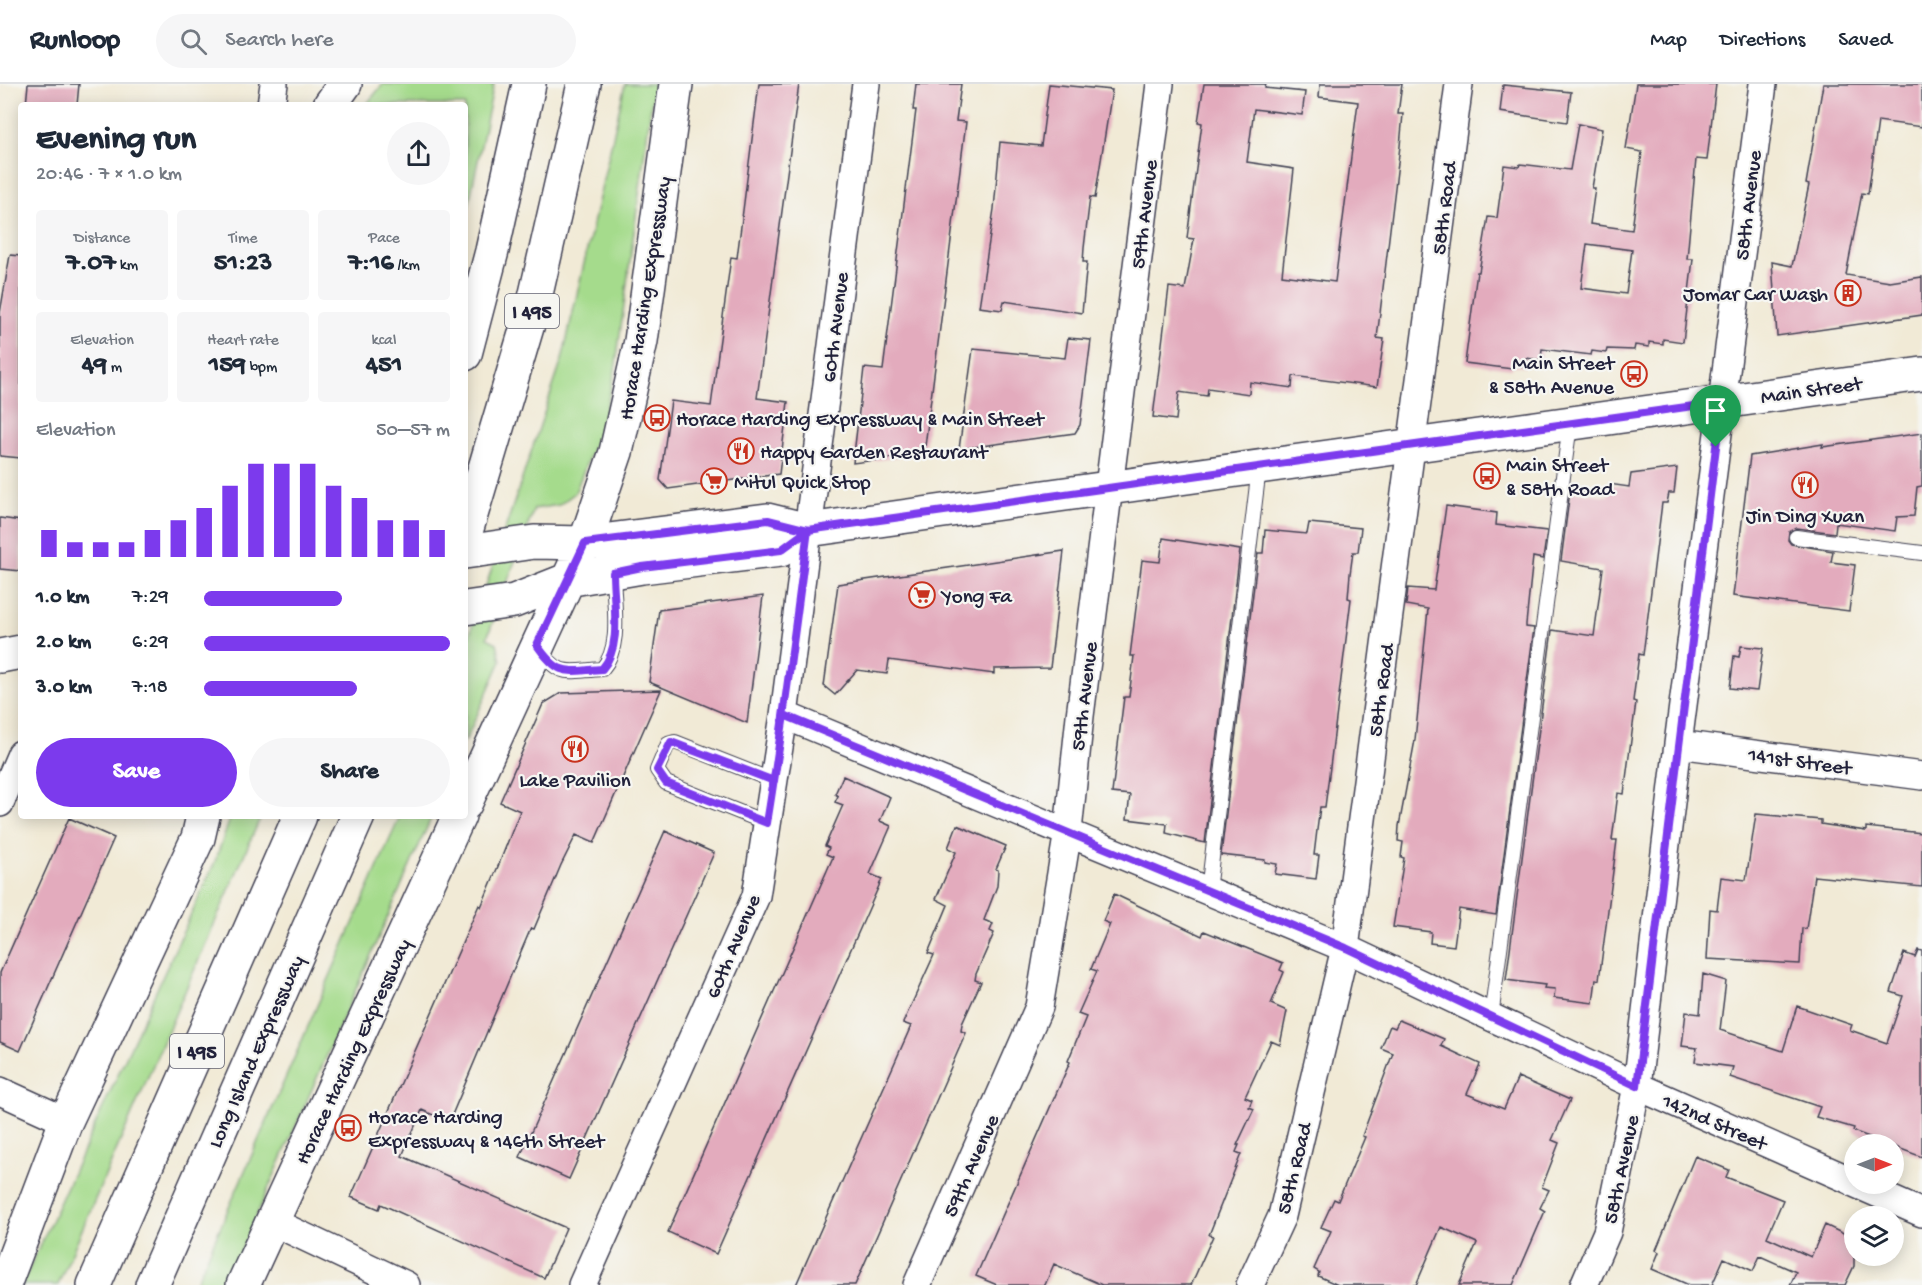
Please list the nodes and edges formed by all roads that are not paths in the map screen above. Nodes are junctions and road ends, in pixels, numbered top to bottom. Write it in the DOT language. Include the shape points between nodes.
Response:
graph roads {
  1 [pos="274,84"];
  2 [pos="345,84"];
  3 [pos="529,84"];
  4 [pos="584,84"];
  5 [pos="676,84"];
  6 [pos="866,84"];
  7 [pos="1160,84"];
  8 [pos="1459,84"];
  9 [pos="1763,84"];
  10 [pos="271,102"];
  11 [pos="332,102"];
  12 [pos="468,343"];
  13 [pos="1922,374"];
  14 [pos="1722,402"];
  15 [pos="1570,424"];
  16 [pos="1413,447"];
  17 [pos="1259,468"];
  18 [pos="1108,488"];
  19 [pos="468,525"];
  20 [pos="808,530"];
  21 [pos="1796,537"];
  22 [pos="585,543"];
  23 [pos="468,552"];
  24 [pos="1922,553"];
  25 [pos="613,573"];
  26 [pos="567,580"];
  27 [pos="468,608"];
  28 [pos="537,645"];
  29 [pos="18,653"];
  30 [pos="0,656"];
  31 [pos="784,715"];
  32 [pos="1678,744"];
  33 [pos="18,761"];
  34 [pos="1922,776"];
  35 [pos="774,781"];
  36 [pos="468,797"];
  37 [pos="0,803"];
  38 [pos="202,819"];
  39 [pos="299,819"];
  40 [pos="357,819"];
  41 [pos="458,819"];
  42 [pos="767,823"];
  43 [pos="1068,831"];
  44 [pos="1208,891"];
  45 [pos="1346,948"];
  46 [pos="1491,1017"];
  47 [pos="1637,1086"];
  48 [pos="0,1091"];
  49 [pos="66,1121"];
  50 [pos="1844,1178"];
  51 [pos="1880,1194"];
  52 [pos="1922,1213"];
  53 [pos="273,1222"];
  54 [pos="4,1285"];
  55 [pos="94,1285"];
  56 [pos="152,1285"];
  57 [pos="243,1285"];
  58 [pos="406,1285"];
  59 [pos="582,1285"];
  60 [pos="917,1285"];
  61 [pos="1250,1285"];
  62 [pos="1584,1285"];
  1 -- 10 [label="street"];
  2 -- 11 [label="main road"];
  3 -- 12 [label="main road, I 495"];
  4 -- 19 [label="main road, I 495" via="533,307"];
  5 -- 22 [label="main road, Horace Harding Expressway" via="634,379 616,452"];
  6 -- 20 [label="street, 60th Avenue"];
  7 -- 18 [label="street, 59th Avenue"];
  8 -- 16 [label="street, 58th Road"];
  9 -- 14 [label="street, 58th Avenue"];
  13 -- 14 [label="main road, Main Street"];
  14 -- 15 [label="main road, Main Street"];
  14 -- 32 [label="street, 58th Avenue"];
  15 -- 16 [label="main road, Main Street"];
  15 -- 46 [label="lane"];
  16 -- 17 [label="main road, Main Street"];
  16 -- 45 [label="street, 58th Road"];
  17 -- 18 [label="main road, Main Street"];
  17 -- 44 [label="lane"];
  18 -- 20 [label="main road, Main Street"];
  18 -- 43 [label="street, 59th Avenue"];
  20 -- 22 [label="main road, Main Street" via="768,520"];
  20 -- 25 [label="main road, Main Street" via="781,550"];
  20 -- 31 [label="street, 60th Avenue"];
  21 -- 24 [label="lane"];
  22 -- 23 [label="main road, Main Street" via="534,542"];
  22 -- 26 [label="main road, Horace Harding Expressway"];
  25 -- 26 [label="main road, Main Street"];
  25 -- 28 [label="lane" via="614,646 611,659 602,669 561,671 549,663"];
  26 -- 27 [label="main road, Main Street" via="514,601"];
  26 -- 28 [label="main road, Horace Harding Expressway"];
  28 -- 36 [label="main road, Horace Harding Expressway"];
  29 -- 30 [label="main road"];
  31 -- 35 [label="street, 60th Avenue"];
  31 -- 43 [label="street, 142nd Street"];
  32 -- 34 [label="street, 141st Street"];
  32 -- 47 [label="street, 58th Avenue"];
  33 -- 37 [label="street"];
  35 -- 42 [label="street, 60th Avenue"];
  35 -- 42 [label="lane" via="675,742 668,744 657,770 666,783"];
  38 -- 49 [label="main road" via="198,838"];
  39 -- 55 [label="main road, I 495"];
  40 -- 56 [label="main road, Long Island Expressway / I 495"];
  41 -- 53 [label="main road, Horace Harding Expressway"];
  42 -- 59 [label="street, 60th Avenue" via="756,896"];
  43 -- 44 [label="street, 142nd Street"];
  43 -- 60 [label="street, 59th Avenue" via="1039,1006"];
  44 -- 45 [label="street, 142nd Street"];
  45 -- 46 [label="street, 142nd Street"];
  45 -- 61 [label="street, 58th Road" via="1282,1216"];
  46 -- 47 [label="street, 142nd Street"];
  47 -- 50 [label="street, 142nd Street"];
  47 -- 62 [label="street, 58th Avenue" via="1607,1232"];
  48 -- 49 [label="street"];
  49 -- 54 [label="main road"];
  51 -- 52 [label="street, 142nd Street"];
  53 -- 57 [label="main road, Horace Harding Expressway"];
  53 -- 58 [label="street"];
}
